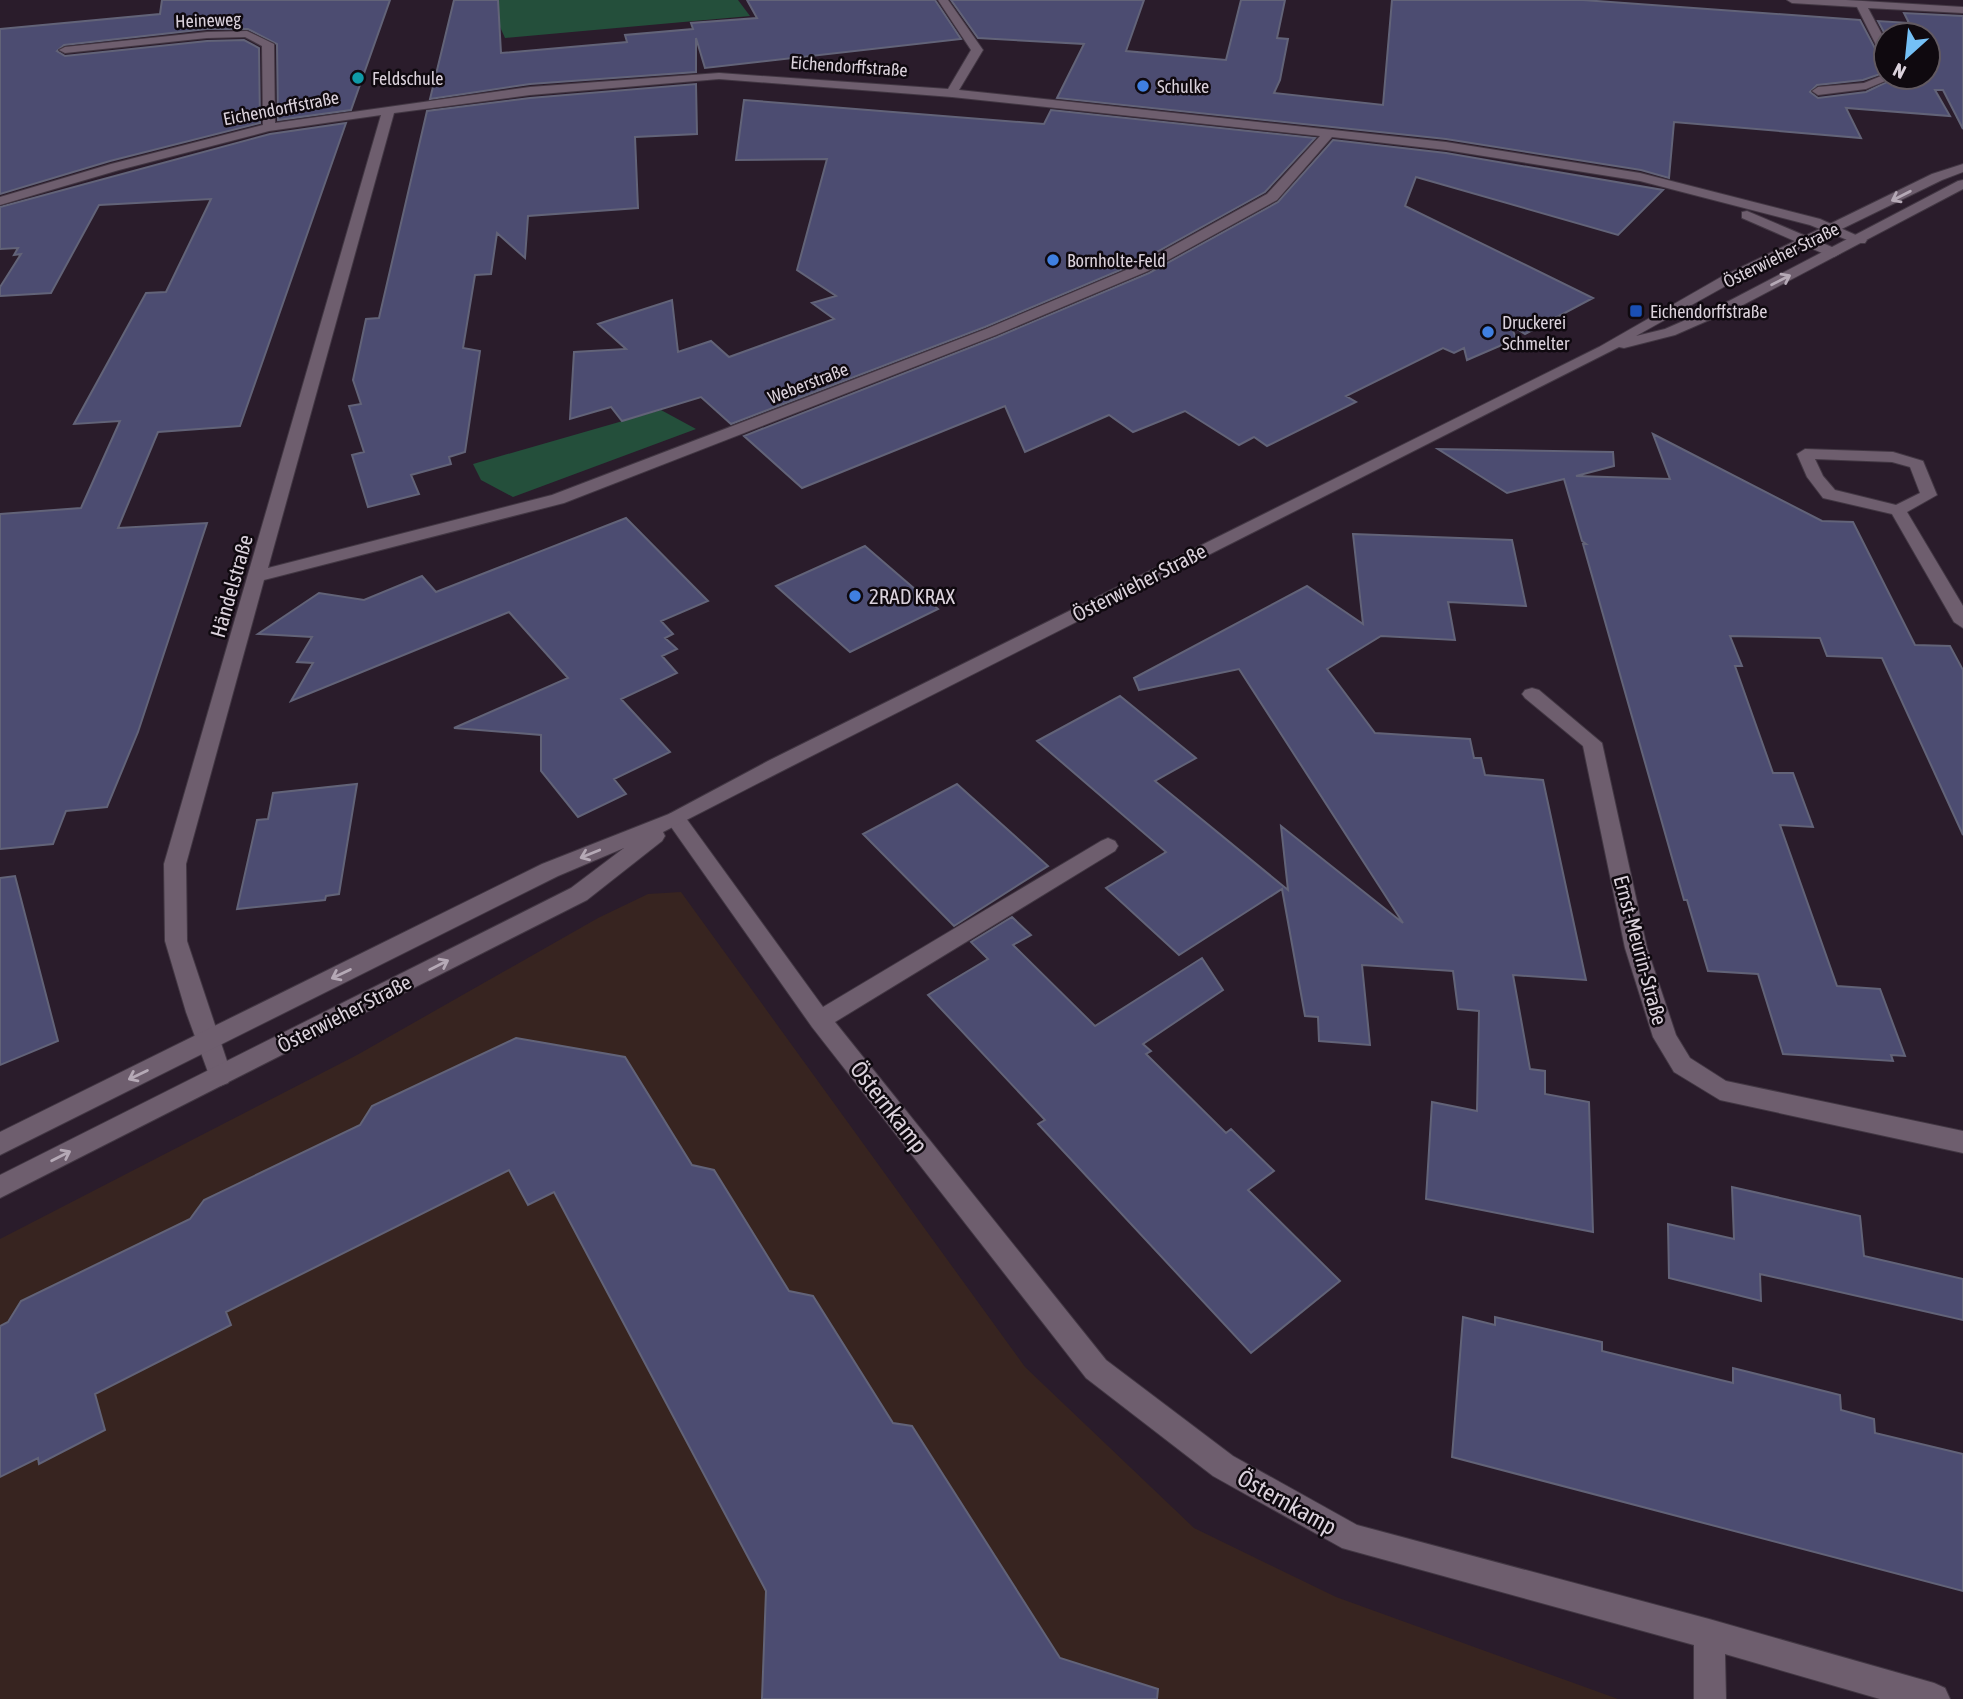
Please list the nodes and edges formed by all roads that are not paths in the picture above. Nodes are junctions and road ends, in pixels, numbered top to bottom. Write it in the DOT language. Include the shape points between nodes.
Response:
graph roads {
  1 [pos="943,0"];
  2 [pos="1791,0"];
  3 [pos="1861,5"];
  4 [pos="1963,10"];
  5 [pos="1872,26"];
  6 [pos="65,50"];
  7 [pos="1872,84"];
  8 [pos="1818,91"];
  9 [pos="952,93"];
  10 [pos="389,108"];
  11 [pos="269,127"];
  12 [pos="1328,134"];
  13 [pos="1963,168"];
  14 [pos="1963,184"];
  15 [pos="1701,193"];
  16 [pos="0,201"];
  17 [pos="1833,229"];
  18 [pos="1860,240"];
  19 [pos="1807,242"];
  20 [pos="1834,253"];
  21 [pos="1604,350"];
  22 [pos="1898,510"];
  23 [pos="257,576"];
  24 [pos="1963,622"];
  25 [pos="1532,694"];
  26 [pos="676,819"];
  27 [pos="1108,846"];
  28 [pos="820,1020"];
  29 [pos="208,1041"];
  30 [pos="220,1076"];
  31 [pos="1963,1142"];
  32 [pos="0,1144"];
  33 [pos="0,1187"];
  34 [pos="1709,1633"];
  35 [pos="1710,1699"];
  36 [pos="1934,1699"];
  1 -- 9 [label="street" via="977,50"];
  2 -- 3 [label="street"];
  3 -- 4 [label="street"];
  3 -- 5 [label="street"];
  6 -- 11 [label="street, Heineweg" via="247,34 268,44"];
  7 -- 8 [label="street"];
  9 -- 10 [label="street, Eichendorffstraße" via="719,76"];
  9 -- 12 [label="street, Eichendorffstraße"];
  10 -- 11 [label="street, Eichendorffstraße"];
  10 -- 23 [label="street, Händelstraße"];
  11 -- 16 [label="street, Eichendorffstraße"];
  12 -- 15 [label="street, Eichendorffstraße" via="1446,146 1627,174"];
  12 -- 23 [label="street, Weberstraße" via="1272,197 1143,268 991,332 558,499"];
  13 -- 17 [label="street, Österwieher Straße, one-way"];
  14 -- 18 [label="street, Österwieher Straße"];
  15 -- 17 [label="street, Eichendorffstraße"];
  15 -- 19 [label="street, Eichendorffstraße"];
  17 -- 18 [label="street, Eichendorffstraße"];
  17 -- 19 [label="street, Österwieher Straße"];
  18 -- 20 [label="street, Österwieher Straße"];
  19 -- 20 [label="street, Eichendorffstraße"];
  19 -- 21 [label="street, Österwieher Straße" via="1644,324"];
  21 -- 20 [label="street, Österwieher Straße, one-way" via="1670,332"];
  21 -- 26 [label="street, Österwieher Straße"];
  22 -- 22 [label="street" via="1929,495 1917,464 1893,457 1805,454 1829,494"];
  22 -- 24 [label="street"];
  23 -- 29 [label="street, Händelstraße" via="175,864 176,941"];
  25 -- 31 [label="street, Ernst-Meurin-Straße" via="1592,743 1636,948 1665,1037 1682,1065 1720,1090"];
  26 -- 28 [label="street, Östernkamp"];
  26 -- 29 [label="street, Österwieher Straße, one-way" via="550,870"];
  30 -- 26 [label="street, Österwieher Straße, one-way" via="579,894"];
  27 -- 28 [label="street"];
  28 -- 34 [label="street, Östernkamp" via="1096,1369 1223,1466 1352,1538"];
  29 -- 30 [label="street, Händelstraße"];
  29 -- 32 [label="street, Österwieher Straße, one-way"];
  33 -- 30 [label="street, Österwieher Straße, one-way"];
  34 -- 35 [label="street"];
  34 -- 36 [label="street, Östernkamp"];
}
